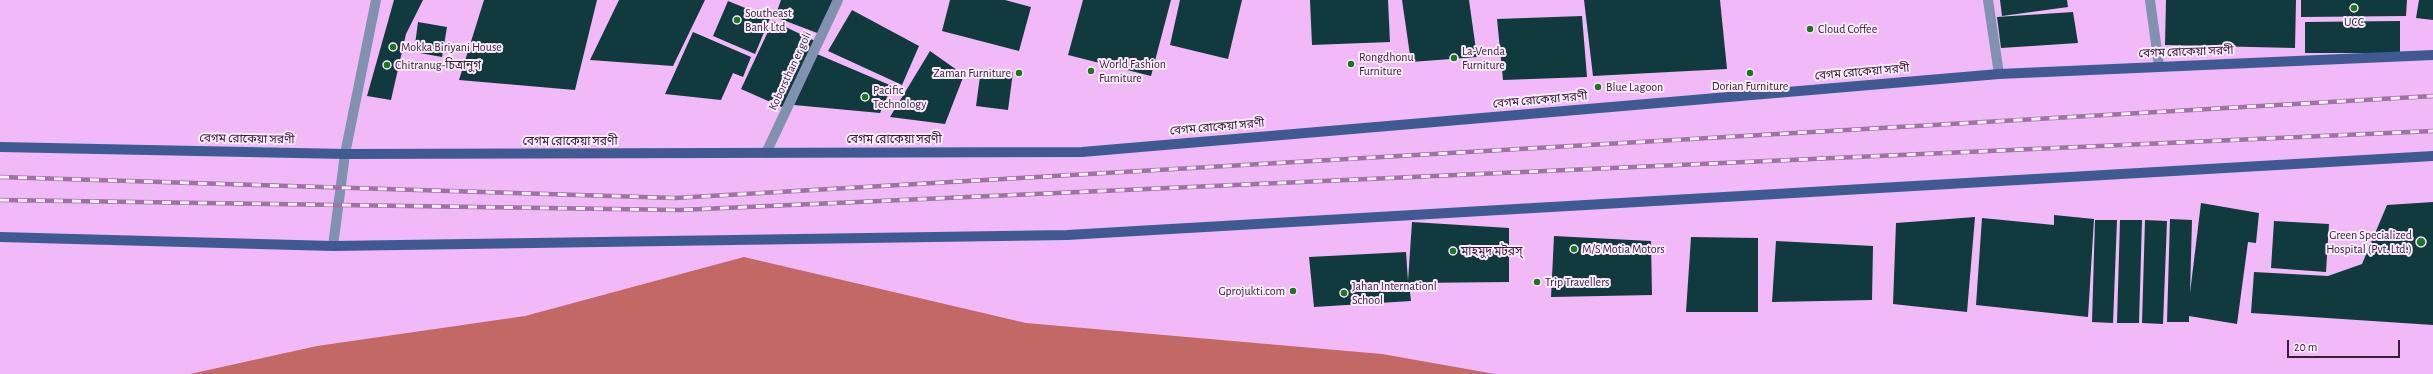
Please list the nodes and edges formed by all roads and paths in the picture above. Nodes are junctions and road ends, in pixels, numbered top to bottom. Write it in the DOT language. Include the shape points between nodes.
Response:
graph roads {
  1 [pos="376,0"];
  2 [pos="838,0"];
  3 [pos="1988,0"];
  4 [pos="2150,0"];
  5 [pos="2433,55"];
  6 [pos="2158,66"];
  7 [pos="1999,74"];
  8 [pos="0,147"];
  9 [pos="766,153"];
  10 [pos="345,154"];
  11 [pos="2433,156"];
  12 [pos="0,237"];
  13 [pos="333,246"];
  1 -- 10 [label="street"];
  2 -- 9 [label="street, Koborsthan er goli"];
  3 -- 7 [label="street"];
  4 -- 6 [label="street"];
  5 -- 6 [label="main road, বেগম রোকেয়া সরণী"];
  6 -- 7 [label="main road, বেগম রোকেয়া সরণী"];
  7 -- 9 [label="main road, বেগম রোকেয়া সরণী" via="1082,152"];
  8 -- 10 [label="main road, বেগম রোকেয়া সরণী"];
  9 -- 10 [label="main road, বেগম রোকেয়া সরণী"];
  10 -- 13 [label="street"];
  11 -- 13 [label="main road" via="1067,235"];
  12 -- 13 [label="main road"];
}
